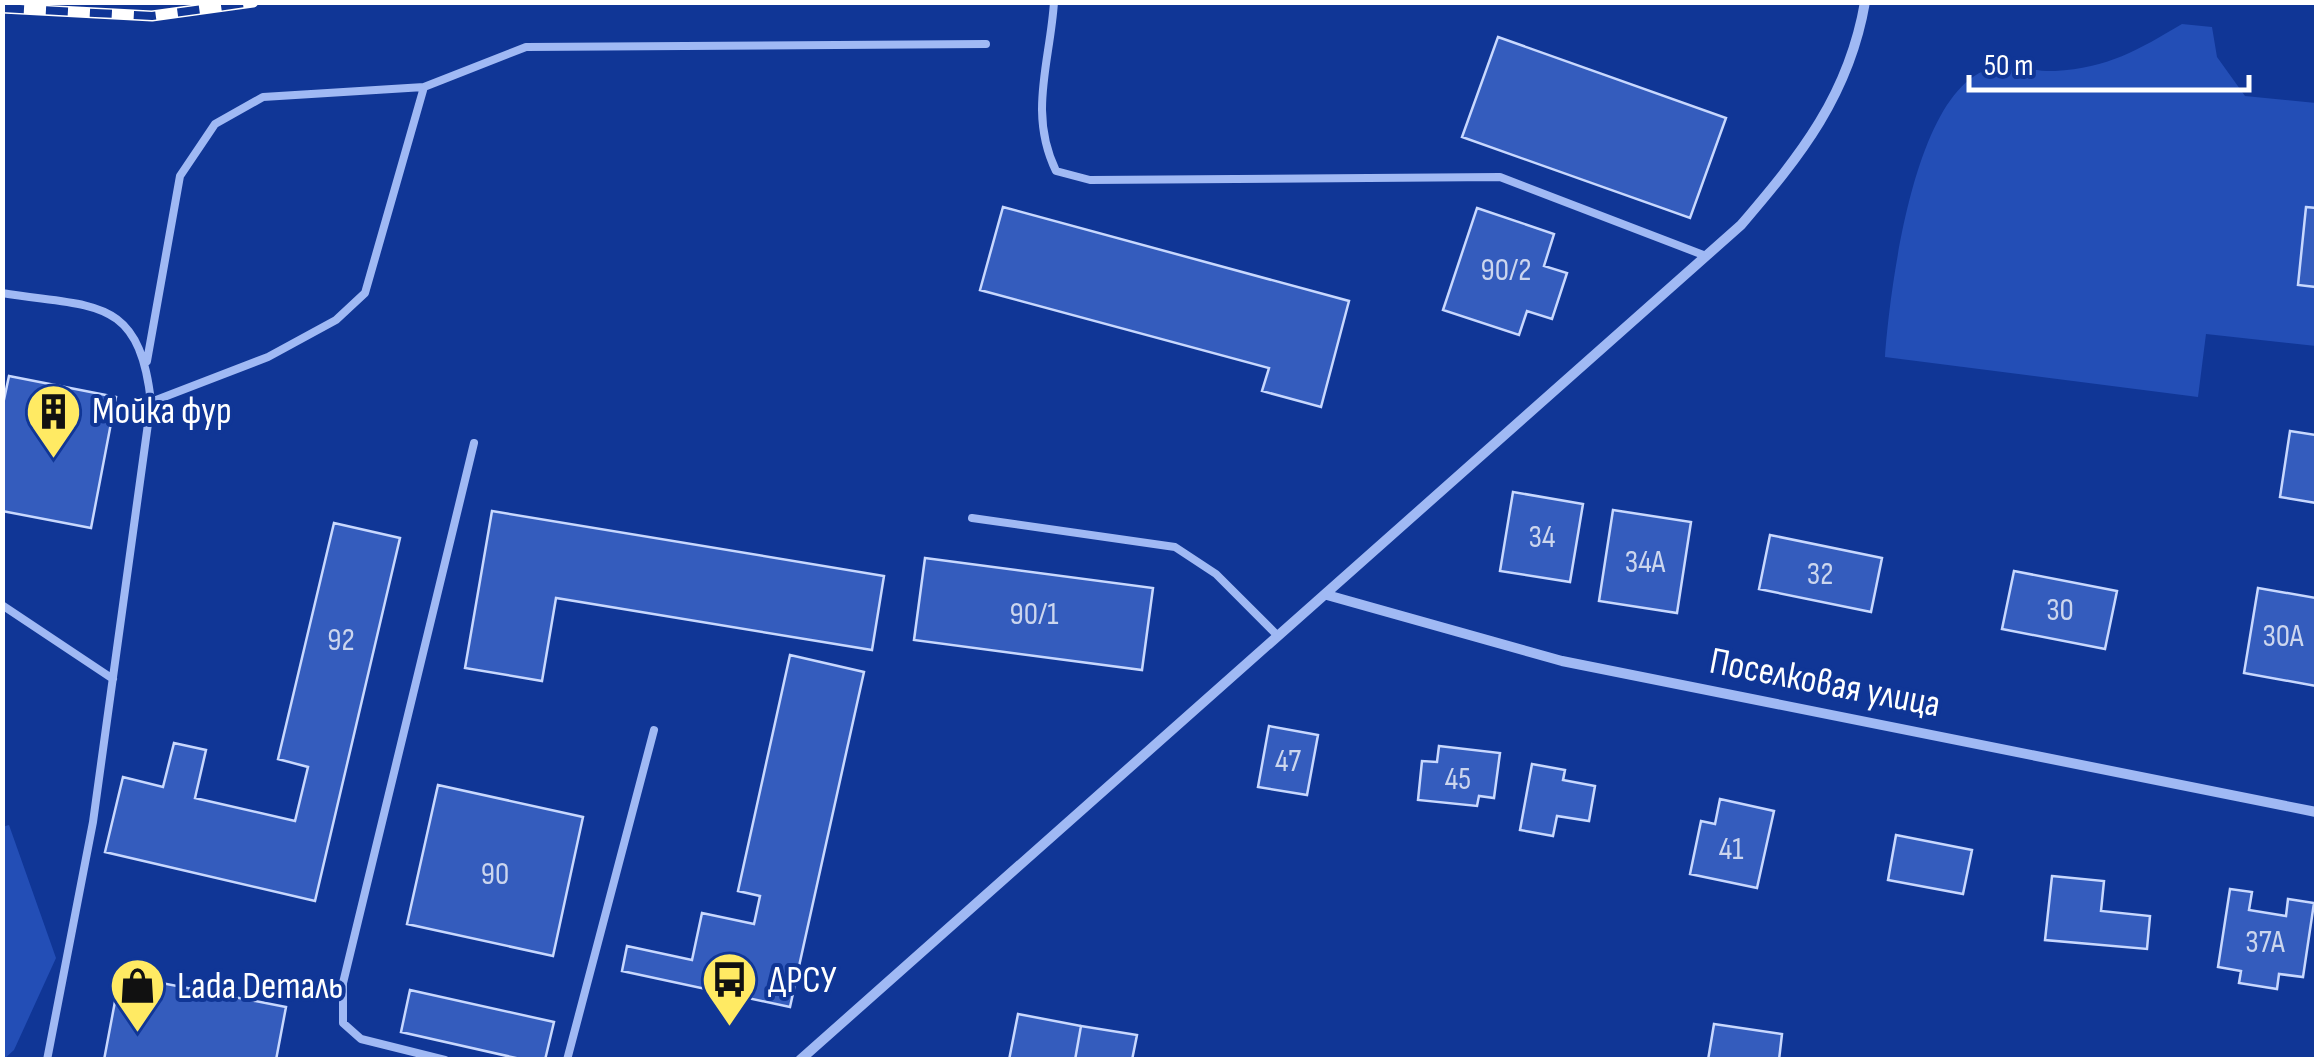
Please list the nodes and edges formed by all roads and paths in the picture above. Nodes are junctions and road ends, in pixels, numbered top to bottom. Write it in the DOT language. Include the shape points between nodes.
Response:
graph roads {
  1 [pos="1054,2"];
  2 [pos="1865,2"];
  3 [pos="986,44"];
  4 [pos="424,87"];
  5 [pos="1706,256"];
  6 [pos="2,293"];
  7 [pos="147,361"];
  8 [pos="152,402"];
  9 [pos="474,443"];
  10 [pos="972,518"];
  11 [pos="1327,595"];
  12 [pos="2,605"];
  13 [pos="1276,634"];
  14 [pos="113,679"];
  15 [pos="654,730"];
  16 [pos="2316,812"];
  17 [pos="47,1060"];
  18 [pos="445,1060"];
  19 [pos="567,1060"];
  20 [pos="800,1060"];
  1 -- 5 [label="lane" via="1041,90 1042,144 1056,171 1090,180 1500,177"];
  2 -- 5 [label="street" via="1857,50 1820,126 1741,225"];
  3 -- 4 [label="lane" via="526,46"];
  4 -- 7 [label="lane" via="263,97 216,124 180,176"];
  4 -- 8 [label="lane" via="365,293 336,320 268,357"];
  5 -- 11 [label="street"];
  6 -- 7 [label="lane" via="110,310"];
  7 -- 8 [label="lane"];
  8 -- 14 [label="lane"];
  9 -- 18 [label="lane" via="343,982 343,1023 360,1039"];
  10 -- 13 [label="lane" via="1175,547 1216,574"];
  11 -- 13 [label="street"];
  11 -- 16 [label="street, Поселковая улица" via="1562,661"];
  12 -- 14 [label="lane"];
  13 -- 20 [label="street"];
  14 -- 17 [label="lane"];
  15 -- 19 [label="lane"];
}
